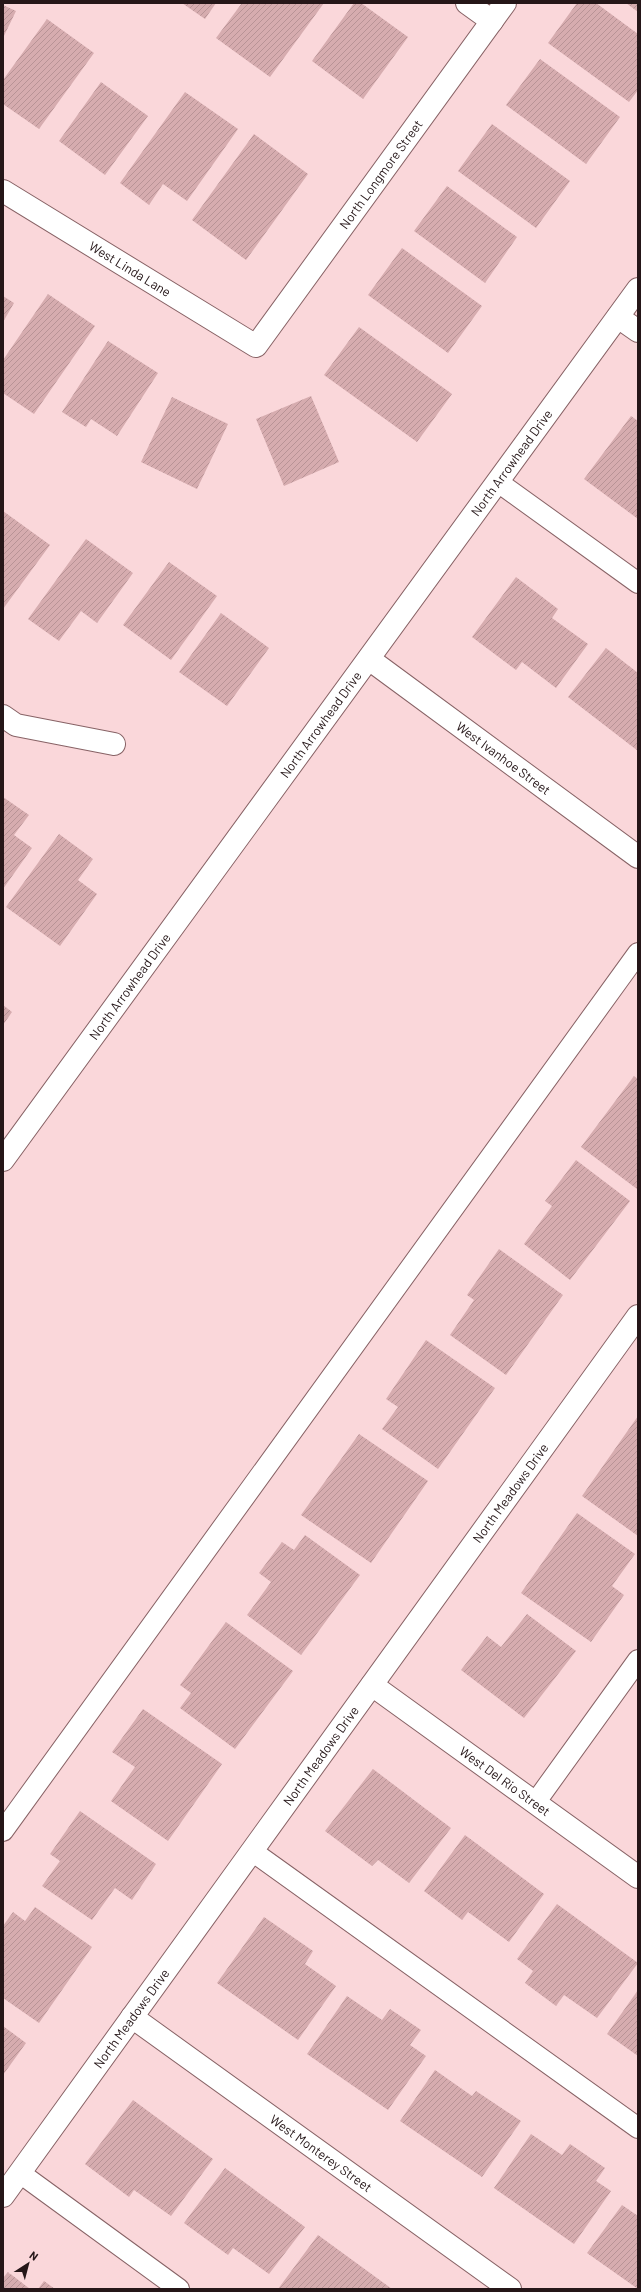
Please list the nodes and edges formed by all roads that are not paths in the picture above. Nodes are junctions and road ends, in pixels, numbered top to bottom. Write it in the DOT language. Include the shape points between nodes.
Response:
graph roads {
  1 [pos="467,3"];
  2 [pos="505,3"];
  3 [pos="492,21"];
  4 [pos="3,191"];
  5 [pos="638,288"];
  6 [pos="618,317"];
  7 [pos="638,331"];
  8 [pos="256,346"];
  9 [pos="498,482"];
  10 [pos="638,583"];
  11 [pos="369,659"];
  12 [pos="3,716"];
  13 [pos="114,744"];
  14 [pos="638,857"];
  15 [pos="638,953"];
  16 [pos="3,1160"];
  17 [pos="638,1316"];
  18 [pos="638,1660"];
  19 [pos="372,1685"];
  20 [pos="535,1803"];
  21 [pos="3,1830"];
  22 [pos="252,1850"];
  23 [pos="638,1877"];
  24 [pos="132,2017"];
  25 [pos="638,2128"];
  26 [pos="20,2173"];
  27 [pos="3,2196"];
  28 [pos="179,2289"];
  29 [pos="510,2289"];
  1 -- 3 [label="street"];
  2 -- 3 [label="street, North Longmore Street"];
  3 -- 8 [label="street, North Longmore Street"];
  4 -- 8 [label="street, West Linda Lane"];
  5 -- 6 [label="street, North Arrowhead Drive"];
  6 -- 7 [label="street"];
  6 -- 9 [label="street, North Arrowhead Drive"];
  9 -- 10 [label="lane"];
  9 -- 11 [label="street, North Arrowhead Drive"];
  11 -- 14 [label="street, West Ivanhoe Street"];
  11 -- 16 [label="street, North Arrowhead Drive"];
  12 -- 13 [label="street" via="16,725"];
  15 -- 21 [label="lane"];
  17 -- 19 [label="street, North Meadows Drive"];
  18 -- 20 [label="lane"];
  19 -- 20 [label="street, West Del Rio Street"];
  19 -- 22 [label="street, North Meadows Drive"];
  20 -- 23 [label="street, West Del Rio Street"];
  22 -- 24 [label="street, North Meadows Drive"];
  22 -- 25 [label="lane"];
  24 -- 26 [label="street, North Meadows Drive"];
  24 -- 29 [label="street, West Monterey Street"];
  26 -- 27 [label="street, North Meadows Drive"];
  26 -- 28 [label="lane"];
}
